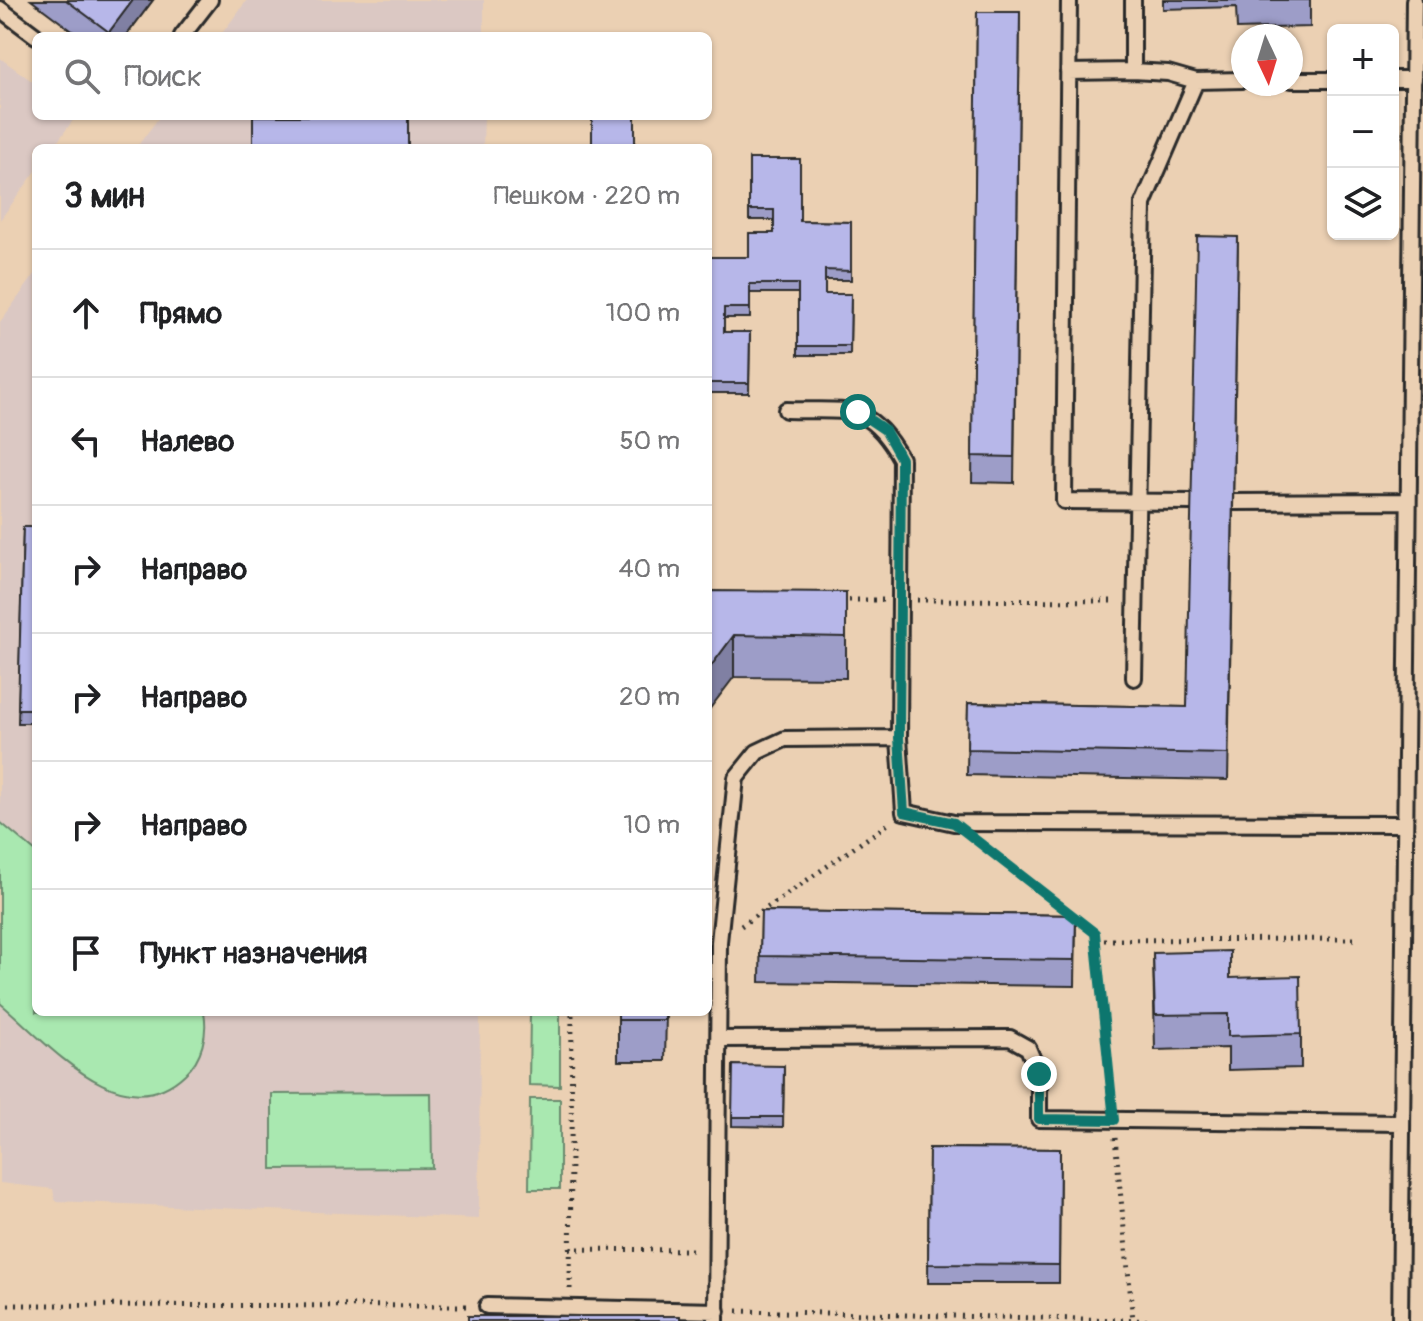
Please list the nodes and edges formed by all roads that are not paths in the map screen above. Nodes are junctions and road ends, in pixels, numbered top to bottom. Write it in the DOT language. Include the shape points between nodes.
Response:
graph roads {
  1 [pos="210,0"];
  2 [pos="1069,0"];
  3 [pos="1133,0"];
  4 [pos="1414,0"];
  5 [pos="0,9"];
  6 [pos="185,32"];
  7 [pos="32,33"];
  8 [pos="1133,71"];
  9 [pos="1068,72"];
  10 [pos="1399,79"];
  11 [pos="1414,79"];
  12 [pos="1231,80"];
  13 [pos="1303,80"];
  14 [pos="1327,80"];
  15 [pos="1196,81"];
  16 [pos="786,410"];
  17 [pos="1137,501"];
  18 [pos="1408,501"];
  19 [pos="1192,502"];
  20 [pos="1234,502"];
  21 [pos="1134,678"];
  22 [pos="899,738"];
  23 [pos="1404,824"];
  24 [pos="719,1039"];
  25 [pos="1402,1123"];
  26 [pos="487,1306"];
  27 [pos="716,1316"];
  28 [pos="1400,1321"];
  1 -- 6 [label="lane"];
  2 -- 9 [label="lane"];
  3 -- 8 [label="lane"];
  4 -- 11 [label="lane"];
  5 -- 7 [label="lane"];
  8 -- 9 [label="lane"];
  8 -- 15 [label="lane"];
  9 -- 17 [label="lane" via="1064,501"];
  10 -- 11 [label="lane"];
  11 -- 18 [label="lane"];
  12 -- 15 [label="lane"];
  13 -- 14 [label="lane"];
  15 -- 17 [label="lane" via="1143,204"];
  16 -- 22 [label="lane" via="858,412 885,430 901,459"];
  17 -- 19 [label="lane"];
  17 -- 21 [label="lane"];
  18 -- 20 [label="lane"];
  18 -- 23 [label="lane"];
  22 -- 23 [label="lane" via="904,812 954,823"];
  22 -- 24 [label="lane" via="785,739 757,752 736,778 719,942"];
  23 -- 25 [label="lane"];
  24 -- 25 [label="lane" via="1010,1038 1028,1048 1039,1074 1039,1119"];
  24 -- 27 [label="lane"];
  25 -- 28 [label="lane"];
  26 -- 27 [label="lane"];
}
